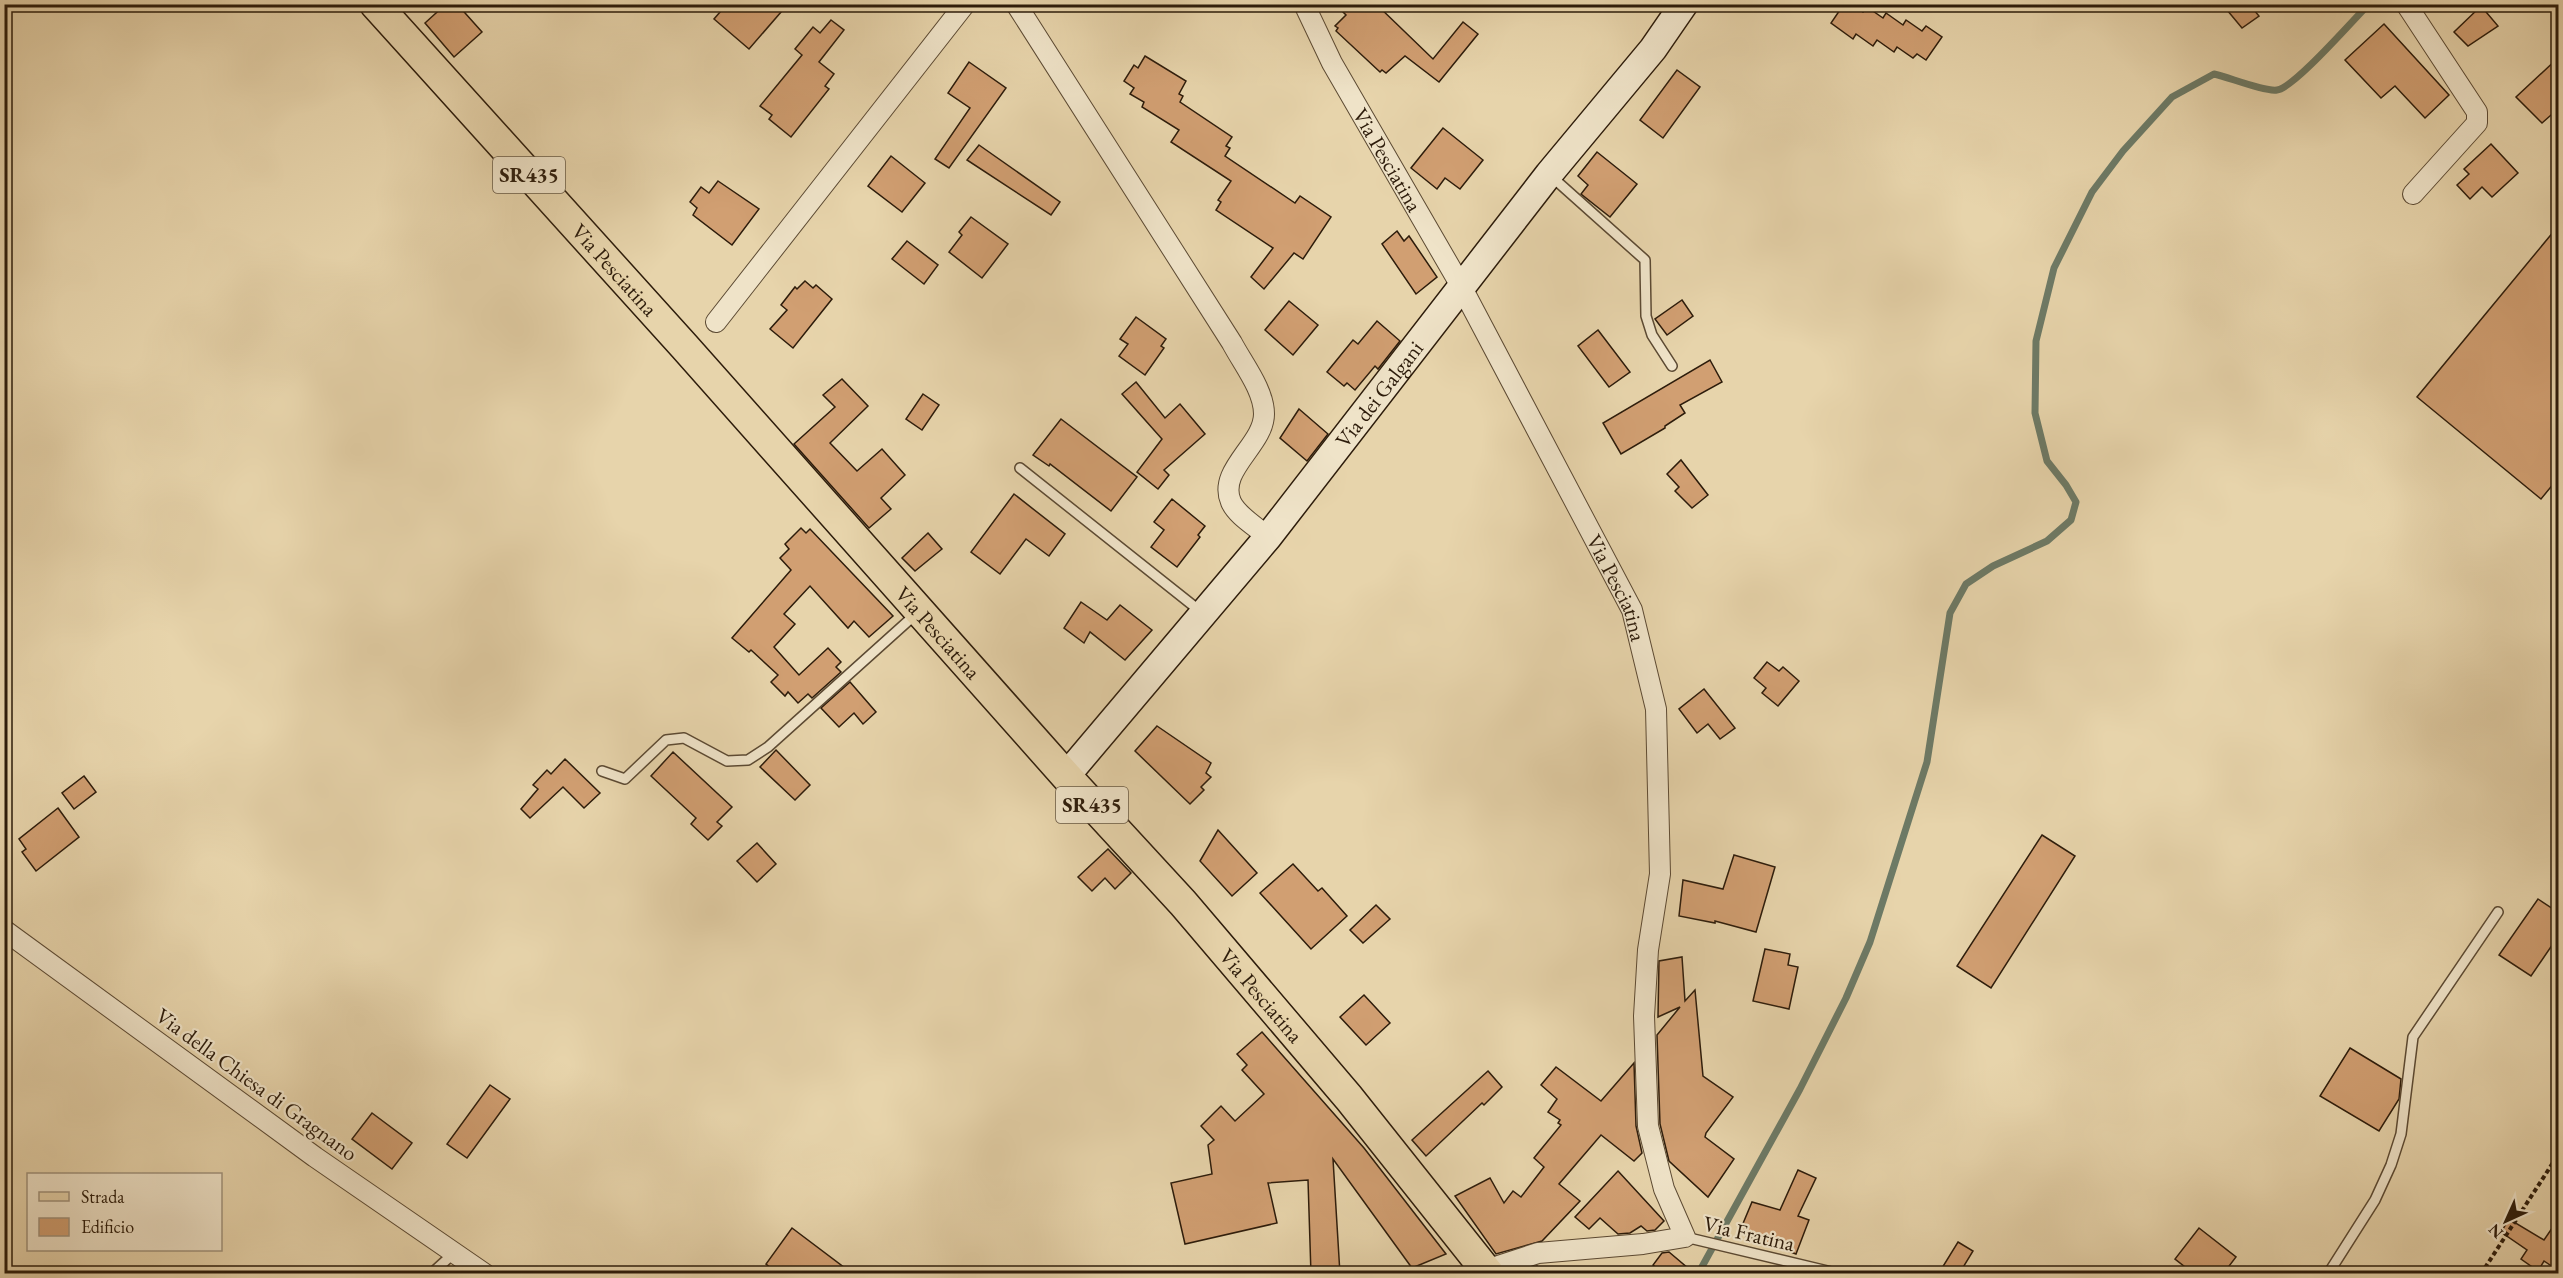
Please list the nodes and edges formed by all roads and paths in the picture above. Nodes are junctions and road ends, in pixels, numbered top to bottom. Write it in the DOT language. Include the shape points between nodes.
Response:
graph roads {
  1 [pos="375,4"];
  2 [pos="965,4"];
  3 [pos="1016,4"];
  4 [pos="1304,4"];
  5 [pos="1684,4"];
  6 [pos="2406,4"];
  7 [pos="1549,174"];
  8 [pos="2414,194"];
  9 [pos="1461,286"];
  10 [pos="716,322"];
  11 [pos="1672,366"];
  12 [pos="1020,468"];
  13 [pos="1268,537"];
  14 [pos="919,611"];
  15 [pos="1205,615"];
  16 [pos="602,771"];
  17 [pos="1066,776"];
  18 [pos="2498,912"];
  19 [pos="4,930"];
  20 [pos="2559,1155"];
  21 [pos="1694,1240"];
  22 [pos="454,1253"];
  23 [pos="1483,1272"];
  24 [pos="431,1274"];
  25 [pos="485,1274"];
  26 [pos="1840,1274"];
  27 [pos="2328,1274"];
  28 [pos="2481,1274"];
  1 -- 14 [label="main road, Via Pesciatina / SR435"];
  2 -- 10 [label="street"];
  3 -- 13 [label="street" via="1232,343 1261,397 1264,415 1259,434 1228,486 1232,502"];
  4 -- 9 [label="street, Via Pesciatina" via="1332,63"];
  5 -- 7 [label="street, Via dei Galgani" via="1653,49"];
  6 -- 8 [label="street" via="2478,112 2477,123"];
  7 -- 9 [label="street, Via dei Galgani"];
  7 -- 11 [label="lane" via="1645,260 1646,316 1652,335"];
  9 -- 13 [label="street, Via dei Galgani"];
  9 -- 21 [label="street, Via Pesciatina" via="1632,610 1656,710 1660,874 1648,950 1644,1016 1648,1126 1664,1189"];
  12 -- 15 [label="lane"];
  13 -- 15 [label="street, Via dei Galgani"];
  14 -- 16 [label="lane" via="768,747 748,760 727,761 684,738 666,740 625,779"];
  14 -- 17 [label="main road, Via Pesciatina / SR435"];
  15 -- 17 [label="street, Via dei Galgani"];
  17 -- 23 [label="main road, Via Pesciatina / SR435" via="1183,903 1349,1098"];
  18 -- 27 [label="lane" via="2413,1037 2401,1134 2391,1166 2375,1200"];
  19 -- 22 [label="street, Via della Chiesa di Gragnano" via="315,1157"];
  20 -- 28 [label="path"];
  21 -- 23 [label="street" via="1538,1253"];
  21 -- 26 [label="lane, Via Fratina"];
  22 -- 24 [label="lane"];
  22 -- 25 [label="street, Via della Chiesa di Gragnano"];
}
